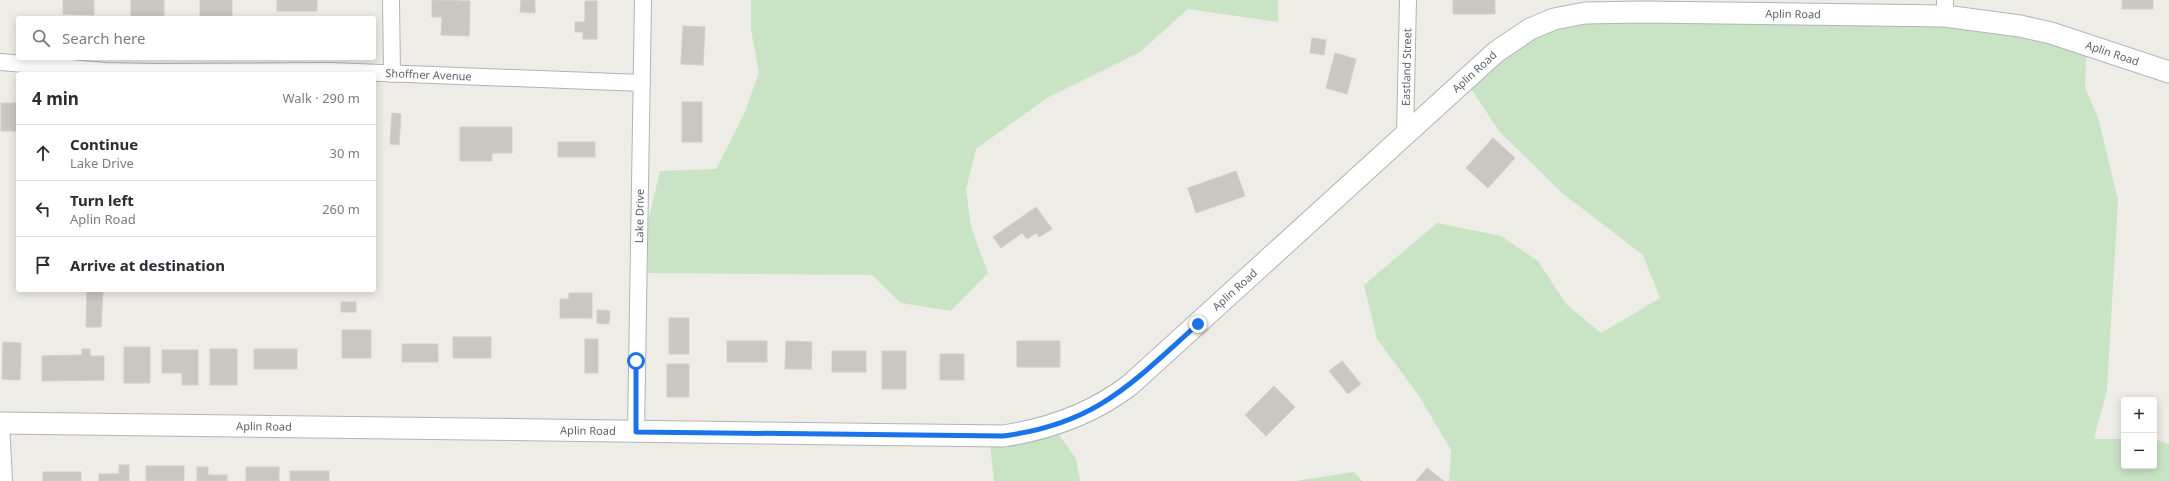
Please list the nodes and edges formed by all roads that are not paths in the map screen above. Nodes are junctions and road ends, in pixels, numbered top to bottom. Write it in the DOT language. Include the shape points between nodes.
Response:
graph roads {
  1 [pos="391,0"];
  2 [pos="643,0"];
  3 [pos="1408,0"];
  4 [pos="1945,8"];
  5 [pos="0,62"];
  6 [pos="155,72"];
  7 [pos="155,72"];
  8 [pos="351,72"];
  9 [pos="2169,72"];
  10 [pos="376,73"];
  11 [pos="392,74"];
  12 [pos="642,83"];
  13 [pos="1405,135"];
  14 [pos="1,423"];
  15 [pos="636,432"];
  16 [pos="4,481"];
  1 -- 11 [label="street"];
  2 -- 12 [label="street, Lake Drive"];
  3 -- 13 [label="street, Eastland Street"];
  4 -- 9 [label="street, Aplin Road" via="1977,19 2036,30"];
  4 -- 13 [label="street, Aplin Road" via="1586,13 1565,16 1530,29 1506,43"];
  5 -- 6 [label="street, Shoffner Avenue" via="105,71"];
  7 -- 8 [label="street, Shoffner Avenue"];
  10 -- 11 [label="street, Shoffner Avenue"];
  11 -- 12 [label="street, Shoffner Avenue"];
  12 -- 15 [label="street, Lake Drive"];
  13 -- 15 [label="street, Aplin Road" via="1130,385 1105,403 1062,423 1003,436"];
  14 -- 15 [label="street, Aplin Road"];
  14 -- 16 [label="street"];
}
